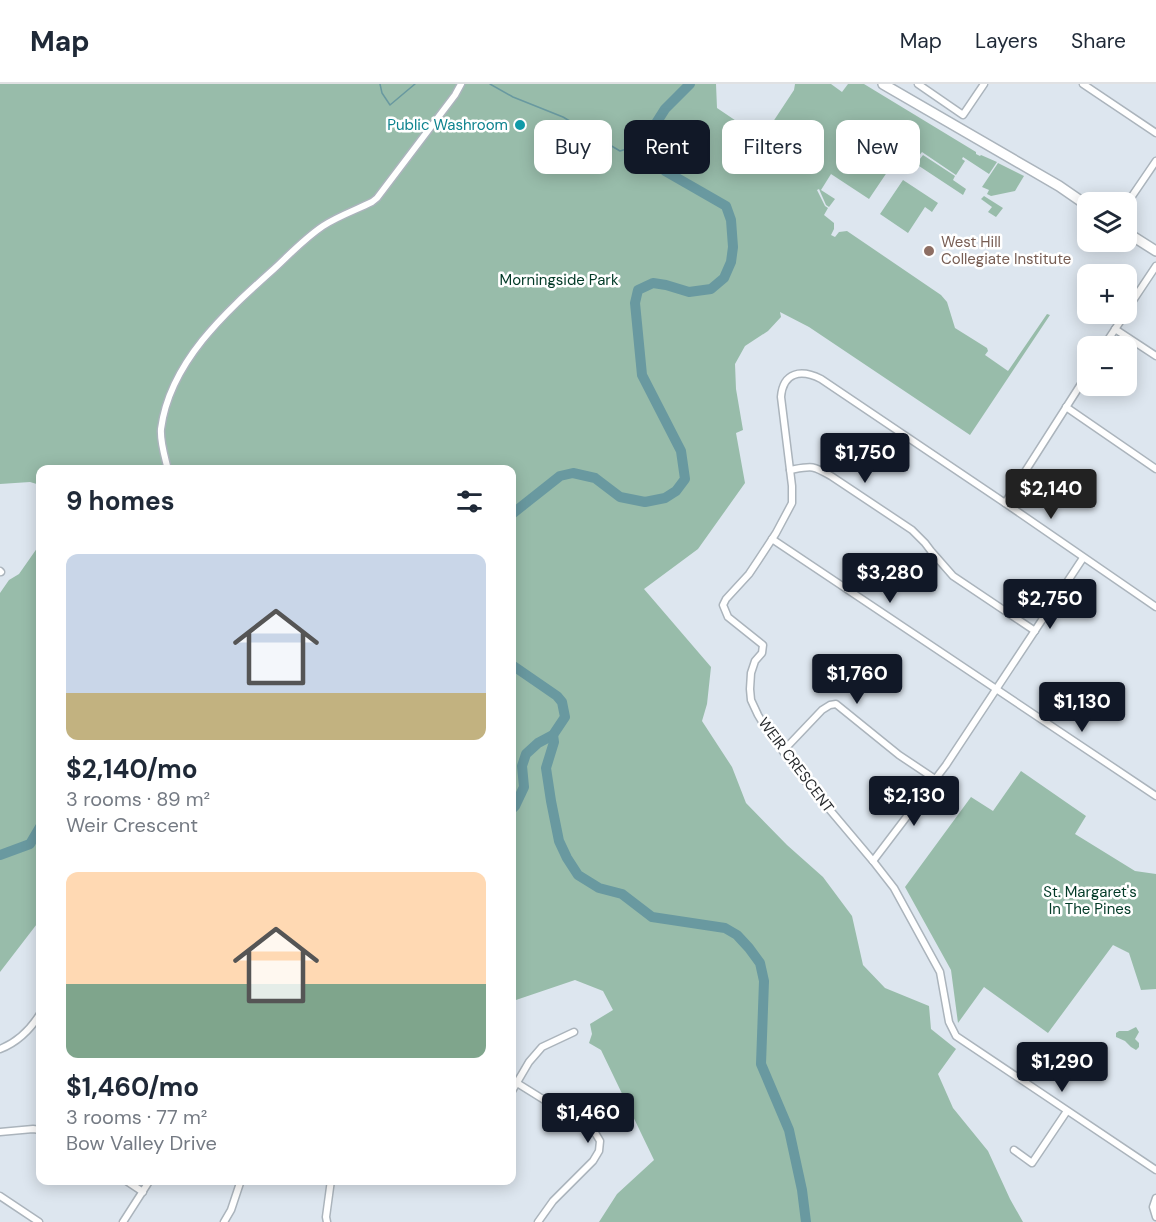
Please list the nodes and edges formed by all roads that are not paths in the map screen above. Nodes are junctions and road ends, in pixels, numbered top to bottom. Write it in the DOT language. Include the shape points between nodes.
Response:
graph roads {
  1 [pos="461,84"];
  2 [pos="883,84"];
  3 [pos="918,84"];
  4 [pos="984,84"];
  5 [pos="1083,84"];
  6 [pos="1156,133"];
  7 [pos="1156,161"];
  8 [pos="1135,192"];
  9 [pos="1077,198"];
  10 [pos="1137,239"];
  11 [pos="1156,251"];
  12 [pos="1156,266"];
  13 [pos="1137,295"];
  14 [pos="1118,324"];
  15 [pos="1115,329"];
  16 [pos="1110,336"];
  17 [pos="1156,356"];
  18 [pos="1077,390"];
  19 [pos="1066,407"];
  20 [pos="167,465"];
  21 [pos="1156,469"];
  22 [pos="790,470"];
  23 [pos="1005,503"];
  24 [pos="772,539"];
  25 [pos="1083,558"];
  26 [pos="1156,607"];
  27 [pos="1035,631"];
  28 [pos="995,689"];
  29 [pos="783,751"];
  30 [pos="935,779"];
  31 [pos="1156,796"];
  32 [pos="873,861"];
  33 [pos="36,1022"];
  34 [pos="574,1032"];
  35 [pos="0,1049"];
  36 [pos="517,1083"];
  37 [pos="1067,1111"];
  38 [pos="36,1129"];
  39 [pos="0,1132"];
  40 [pos="1014,1150"];
  41 [pos="1156,1170"];
  42 [pos="132,1185"];
  43 [pos="147,1185"];
  44 [pos="239,1185"];
  45 [pos="330,1185"];
  46 [pos="143,1192"];
  47 [pos="0,1196"];
  48 [pos="1156,1198"];
  49 [pos="1156,1217"];
  50 [pos="39,1222"];
  51 [pos="123,1222"];
  52 [pos="224,1222"];
  53 [pos="327,1222"];
  54 [pos="538,1222"];
  1 -- 20 [label="street" via="377,198 314,233 228,311 202,341 180,375 164,417 161,437"];
  2 -- 9 [label="main road"];
  3 -- 4 [label="street" via="963,115"];
  5 -- 6 [label="street"];
  7 -- 8 [label="street"];
  10 -- 11 [label="main road"];
  12 -- 13 [label="street"];
  14 -- 15 [label="street"];
  15 -- 16 [label="street"];
  15 -- 17 [label="street"];
  18 -- 19 [label="street"];
  19 -- 21 [label="street"];
  19 -- 23 [label="street"];
  22 -- 23 [label="street, WEIR CRESCENT" via="782,388 786,379 803,372 821,379"];
  22 -- 24 [label="street, WEIR CRESCENT" via="792,503"];
  22 -- 27 [label="street" via="818,468 831,476 912,530 953,576"];
  23 -- 25 [label="street, WEIR CRESCENT"];
  24 -- 28 [label="street"];
  24 -- 29 [label="street, WEIR CRESCENT" via="723,605 728,617 764,645 755,661 750,689 758,715"];
  25 -- 26 [label="street, WEIR CRESCENT"];
  25 -- 27 [label="street"];
  27 -- 28 [label="street"];
  28 -- 30 [label="street"];
  28 -- 31 [label="street"];
  29 -- 30 [label="street" via="822,710 836,704"];
  29 -- 32 [label="street, WEIR CRESCENT"];
  30 -- 32 [label="street"];
  32 -- 37 [label="street, WEIR CRESCENT" via="894,888 940,972 948,1022 956,1036"];
  33 -- 35 [label="street" via="22,1037"];
  34 -- 36 [label="street" via="542,1047"];
  36 -- 54 [label="street" via="594,1131 600,1141 593,1161"];
  37 -- 40 [label="street" via="1032,1163"];
  37 -- 41 [label="street"];
  38 -- 39 [label="street"];
  42 -- 46 [label="street"];
  43 -- 46 [label="street"];
  44 -- 52 [label="street"];
  45 -- 53 [label="street"];
  46 -- 51 [label="street"];
  47 -- 50 [label="street"];
  48 -- 49 [label="street" via="1152,1207"];
}
